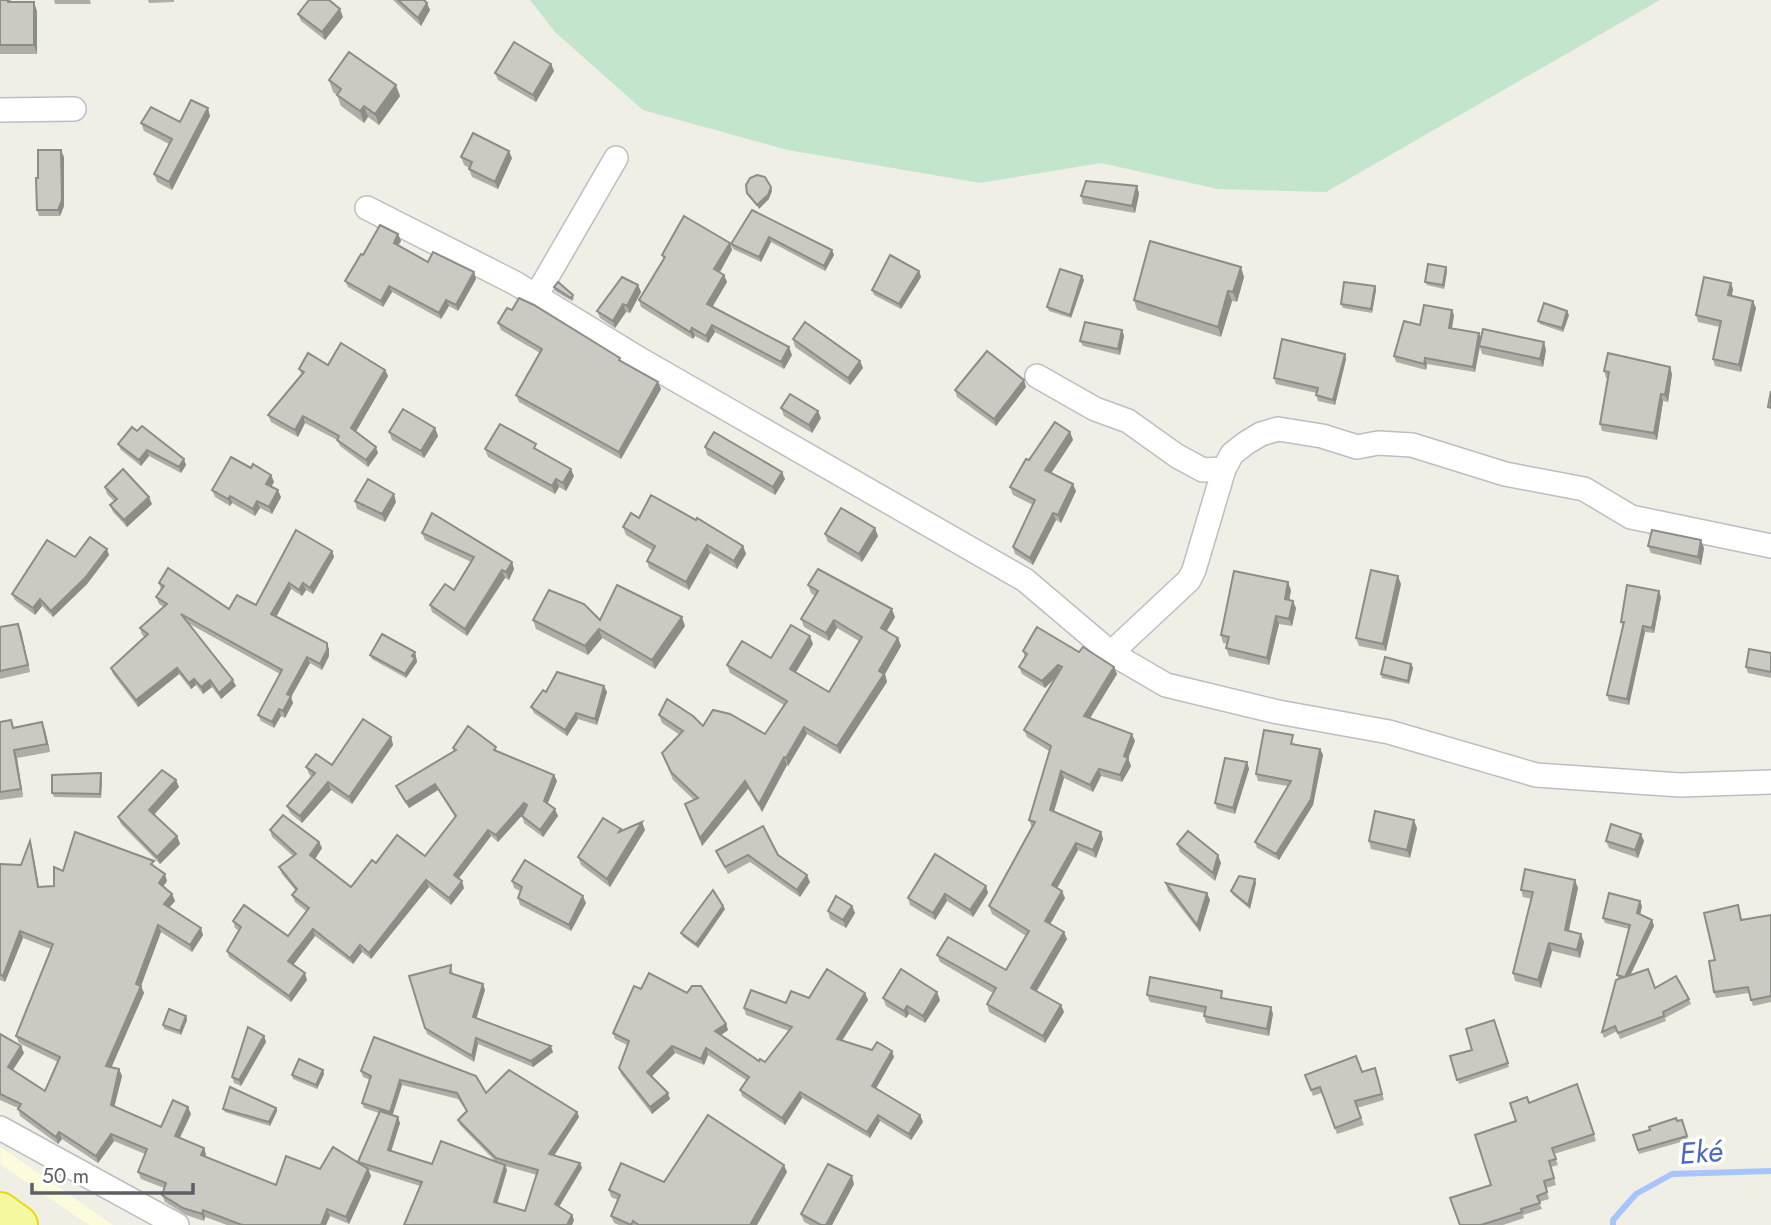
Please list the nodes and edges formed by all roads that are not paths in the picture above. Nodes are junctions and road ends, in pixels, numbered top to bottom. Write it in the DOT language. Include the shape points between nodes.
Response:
graph roads {
  1 [pos="74,109"];
  2 [pos="0,110"];
  3 [pos="616,158"];
  4 [pos="367,208"];
  5 [pos="536,296"];
  6 [pos="1037,376"];
  7 [pos="1224,469"];
  8 [pos="1771,546"];
  9 [pos="1111,653"];
  10 [pos="1771,782"];
  11 [pos="0,1128"];
  12 [pos="0,1212"];
  13 [pos="18,1225"];
  14 [pos="177,1225"];
  1 -- 2 [label="street"];
  3 -- 5 [label="street"];
  4 -- 5 [label="street"];
  5 -- 9 [label="street" via="1025,580"];
  6 -- 7 [label="street" via="1095,409 1128,421 1203,470"];
  7 -- 8 [label="street" via="1232,454 1246,443 1278,429 1357,446 1412,445 1505,474 1584,489 1631,517"];
  7 -- 9 [label="street" via="1189,580"];
  9 -- 10 [label="street" via="1166,685 1389,732 1536,775 1680,785"];
  11 -- 14 [label="street"];
  12 -- 13 [label="highway"];
}
